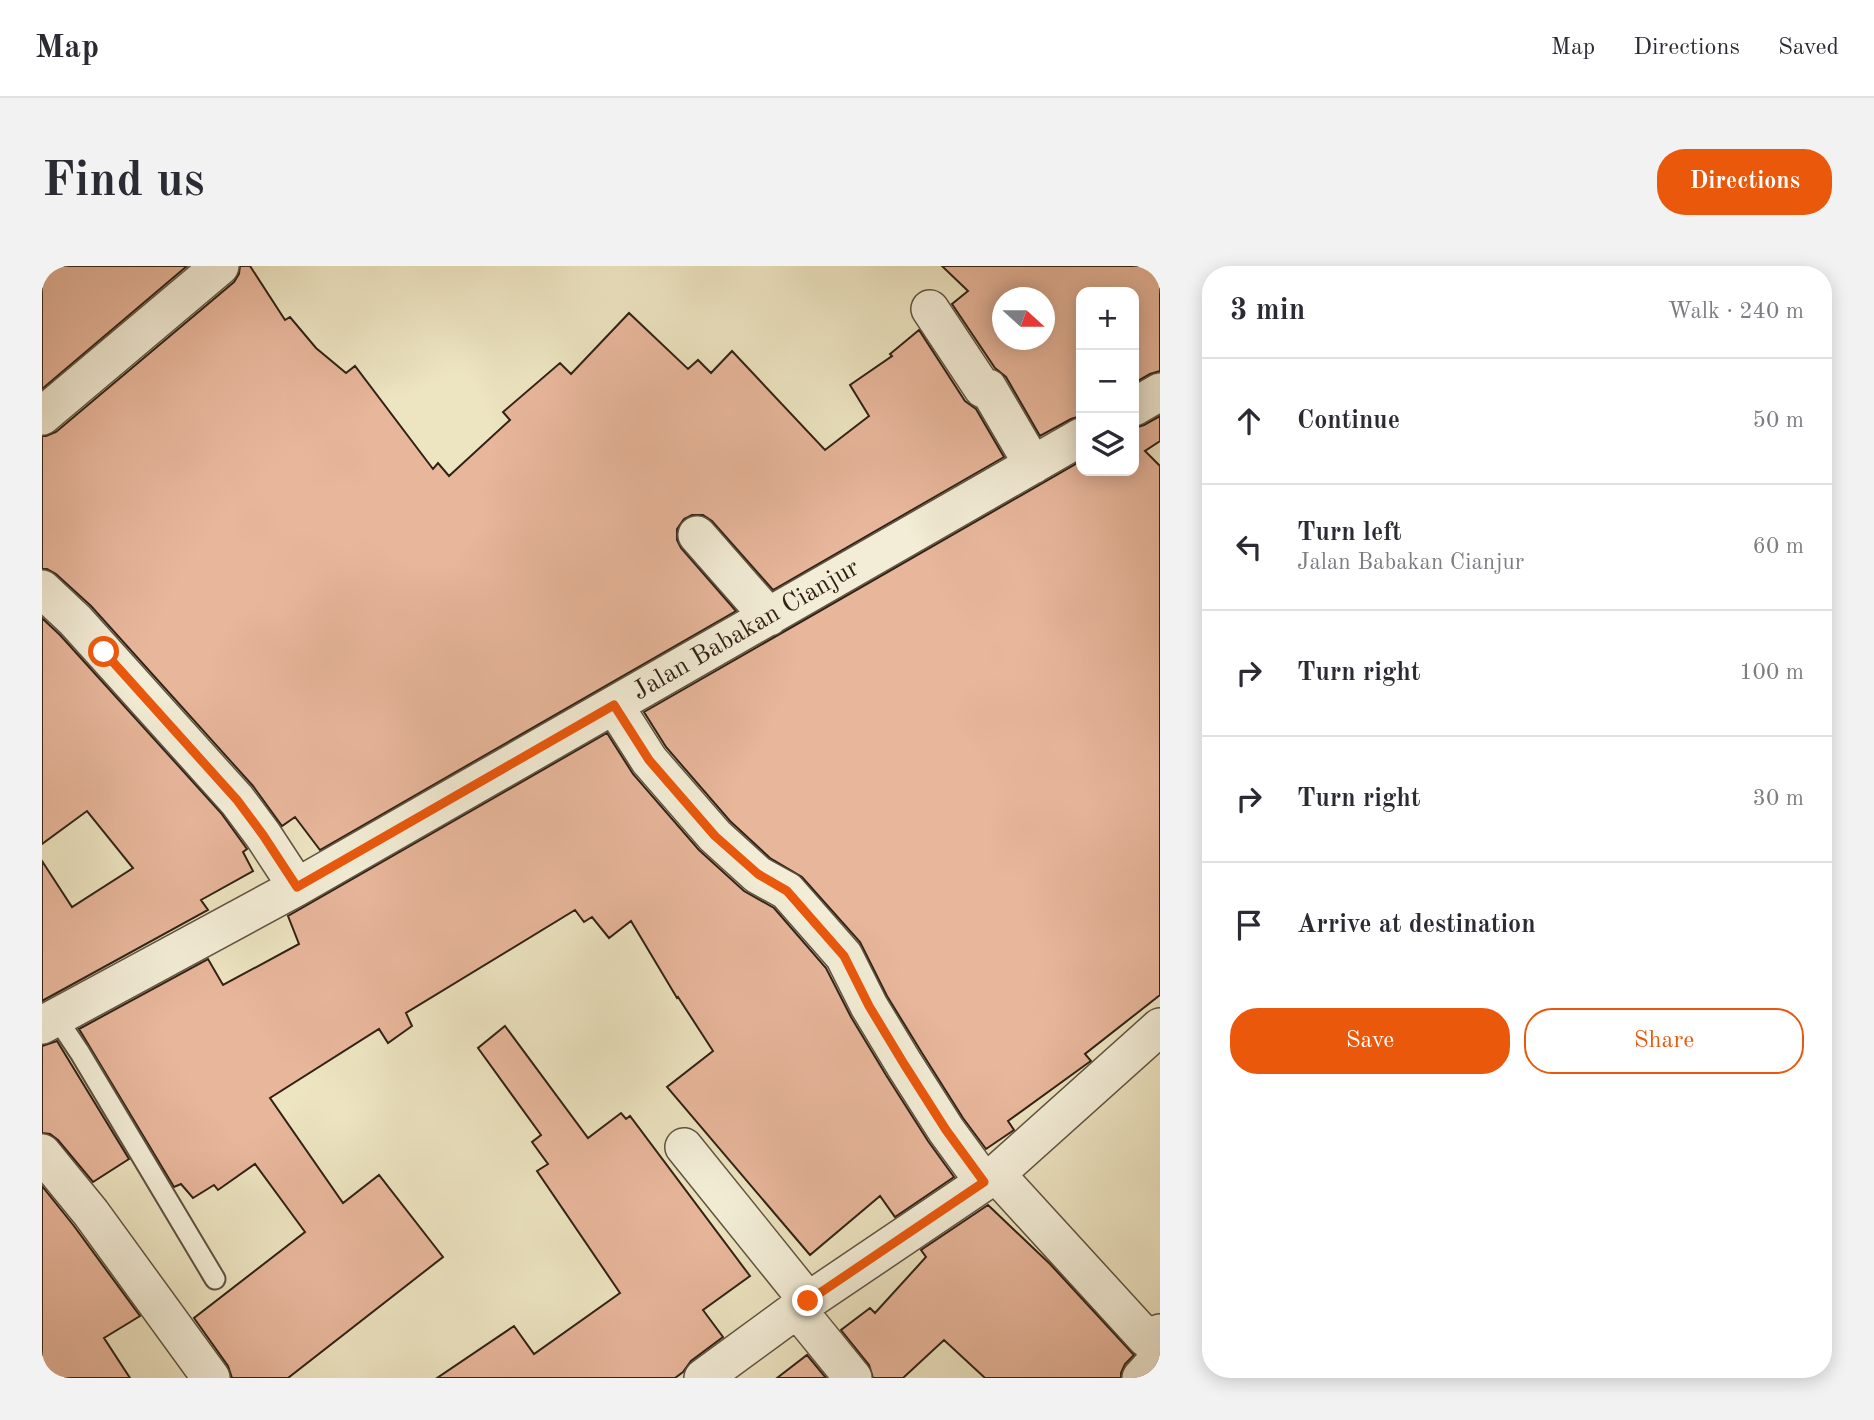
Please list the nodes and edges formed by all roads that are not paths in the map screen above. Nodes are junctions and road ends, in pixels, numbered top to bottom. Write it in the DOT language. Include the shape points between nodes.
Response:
graph roads {
  1 [pos="220,266"];
  2 [pos="930,309"];
  3 [pos="1160,392"];
  4 [pos="1139,404"];
  5 [pos="42,416"];
  6 [pos="1076,440"];
  7 [pos="1032,465"];
  8 [pos="696,535"];
  9 [pos="42,589"];
  10 [pos="769,617"];
  11 [pos="614,705"];
  12 [pos="297,887"];
  13 [pos="49,1021"];
  14 [pos="1160,1027"];
  15 [pos="684,1147"];
  16 [pos="42,1153"];
  17 [pos="990,1178"];
  18 [pos="215,1279"];
  19 [pos="803,1305"];
  20 [pos="1155,1337"];
  21 [pos="211,1378"];
  22 [pos="703,1378"];
  23 [pos="853,1378"];
  24 [pos="1141,1378"];
  1 -- 5 [label="street"];
  2 -- 7 [label="street" via="984,389 988,388"];
  3 -- 4 [label="street"];
  6 -- 7 [label="street, Jalan Babakan Cianjur"];
  7 -- 10 [label="street, Jalan Babakan Cianjur"];
  8 -- 10 [label="street"];
  9 -- 12 [label="street" via="237,800"];
  10 -- 11 [label="street, Jalan Babakan Cianjur"];
  11 -- 12 [label="street, Jalan Babakan Cianjur"];
  11 -- 17 [label="street" via="649,760 715,836 758,874 787,891 844,956 869,1006 946,1130"];
  12 -- 13 [label="street, Jalan Babakan Cianjur"];
  13 -- 18 [label="lane" via="80,1053"];
  14 -- 17 [label="street"];
  15 -- 19 [label="street"];
  16 -- 21 [label="street"];
  17 -- 19 [label="street"];
  17 -- 20 [label="street" via="1146,1338"];
  19 -- 22 [label="street"];
  19 -- 23 [label="street"];
  20 -- 24 [label="street" via="1160,1357"];
}
